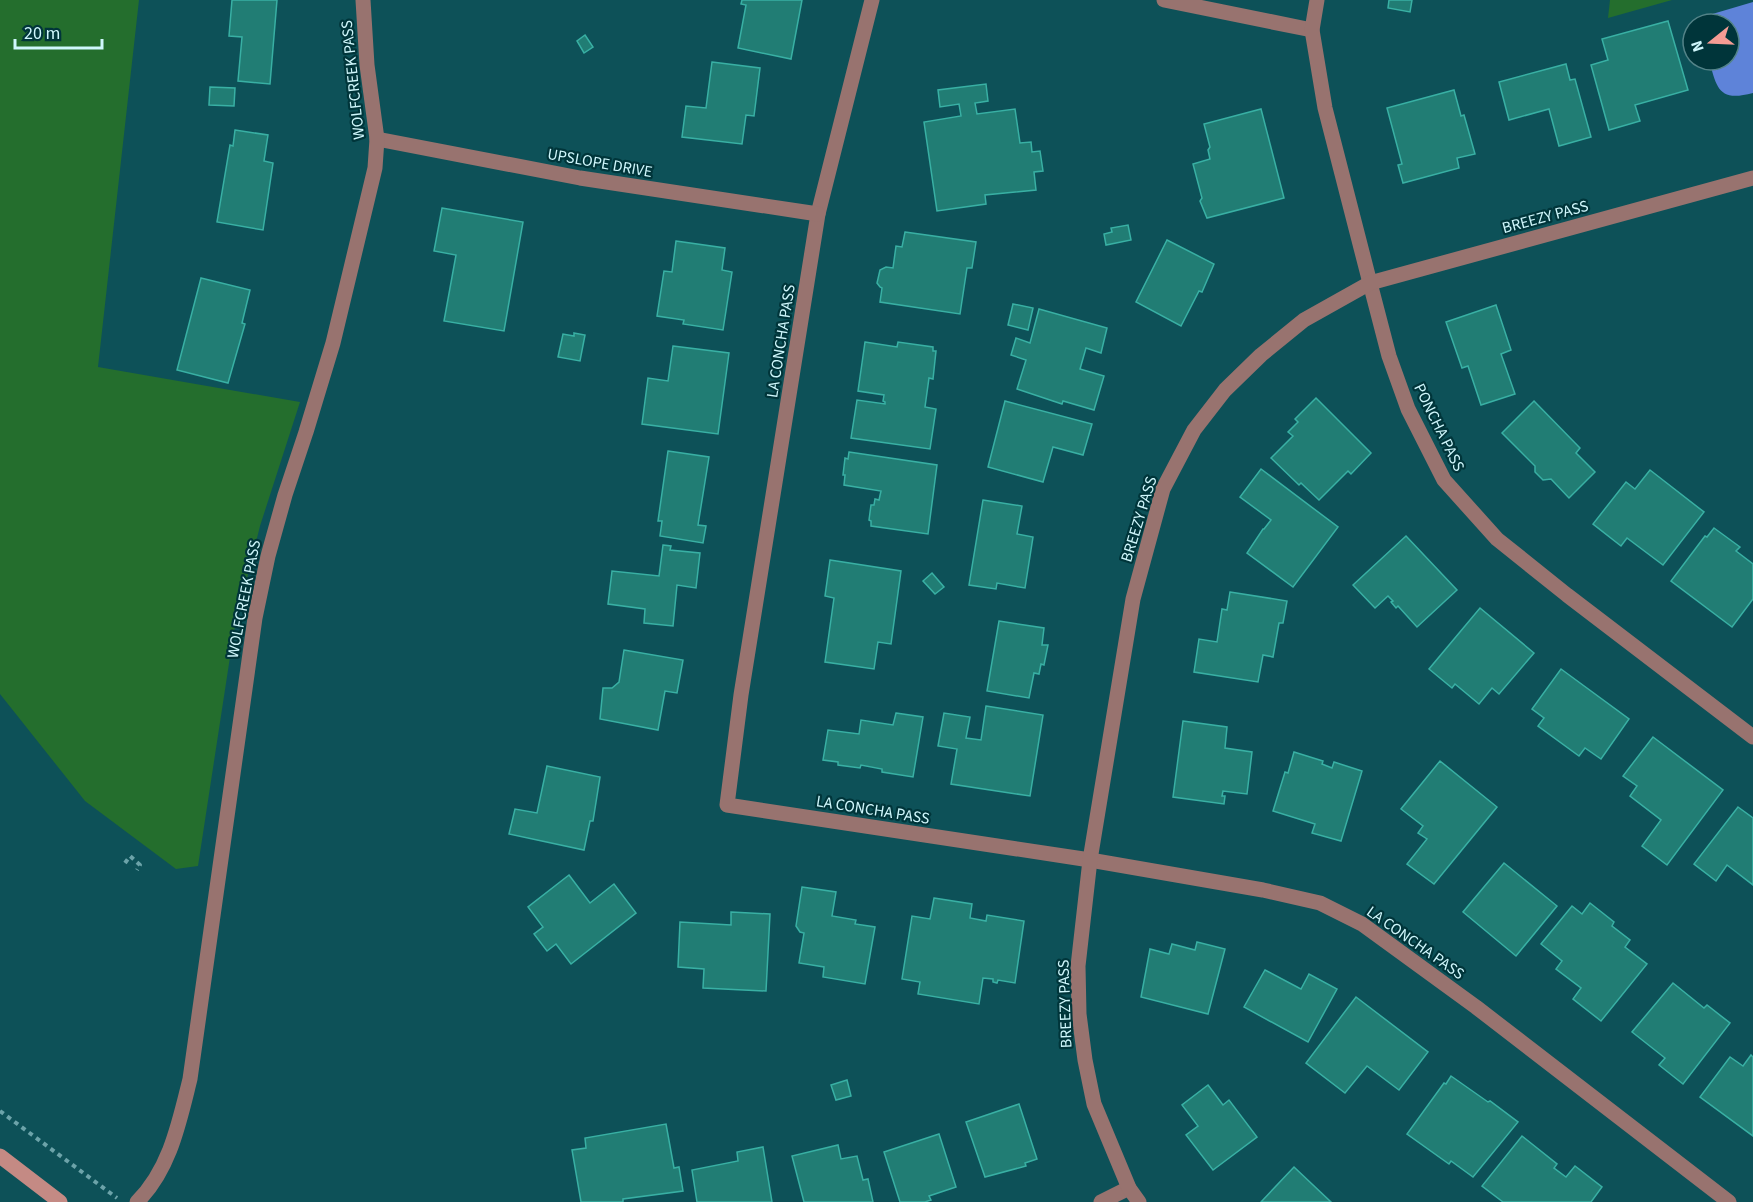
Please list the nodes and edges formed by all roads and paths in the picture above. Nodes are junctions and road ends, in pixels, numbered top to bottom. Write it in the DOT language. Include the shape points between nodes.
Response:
graph roads {
  1 [pos="363,0"];
  2 [pos="872,0"];
  3 [pos="1164,0"];
  4 [pos="1317,0"];
  5 [pos="1312,30"];
  6 [pos="377,139"];
  7 [pos="1753,178"];
  8 [pos="818,214"];
  9 [pos="1370,283"];
  10 [pos="1753,737"];
  11 [pos="1090,860"];
  12 [pos="125,863"];
  13 [pos="137,870"];
  14 [pos="0,1111"];
  15 [pos="0,1156"];
  16 [pos="1129,1188"];
  17 [pos="112,1194"];
  18 [pos="60,1202"];
  19 [pos="137,1202"];
  20 [pos="1101,1202"];
  21 [pos="1139,1202"];
  22 [pos="1729,1202"];
  1 -- 6 [label="street, WOLFCREEK PASS"];
  2 -- 8 [label="street, LA CONCHA PASS"];
  3 -- 5 [label="street"];
  4 -- 5 [label="street, PONCHA PASS"];
  5 -- 9 [label="street, PONCHA PASS" via="1324,108"];
  6 -- 8 [label="street, UPSLOPE DRIVE" via="580,178"];
  6 -- 19 [label="street, WOLFCREEK PASS" via="375,168 333,343 282,505 255,618 190,1079 165,1165"];
  7 -- 9 [label="street, BREEZY PASS"];
  8 -- 11 [label="street, LA CONCHA PASS" via="727,805"];
  9 -- 10 [label="street, PONCHA PASS" via="1408,409 1444,480 1497,539"];
  9 -- 11 [label="street, BREEZY PASS" via="1304,320 1225,390 1194,430 1163,489 1133,599"];
  11 -- 16 [label="street, BREEZY PASS" via="1078,966 1079,1014 1094,1104"];
  11 -- 22 [label="street, LA CONCHA PASS" via="1320,903 1362,924"];
  12 -- 13 [label="path" via="130,856 140,865"];
  14 -- 17 [label="path"];
  15 -- 18 [label="main road"];
  16 -- 20 [label="street"];
  16 -- 21 [label="street, BREEZY PASS"];
}
